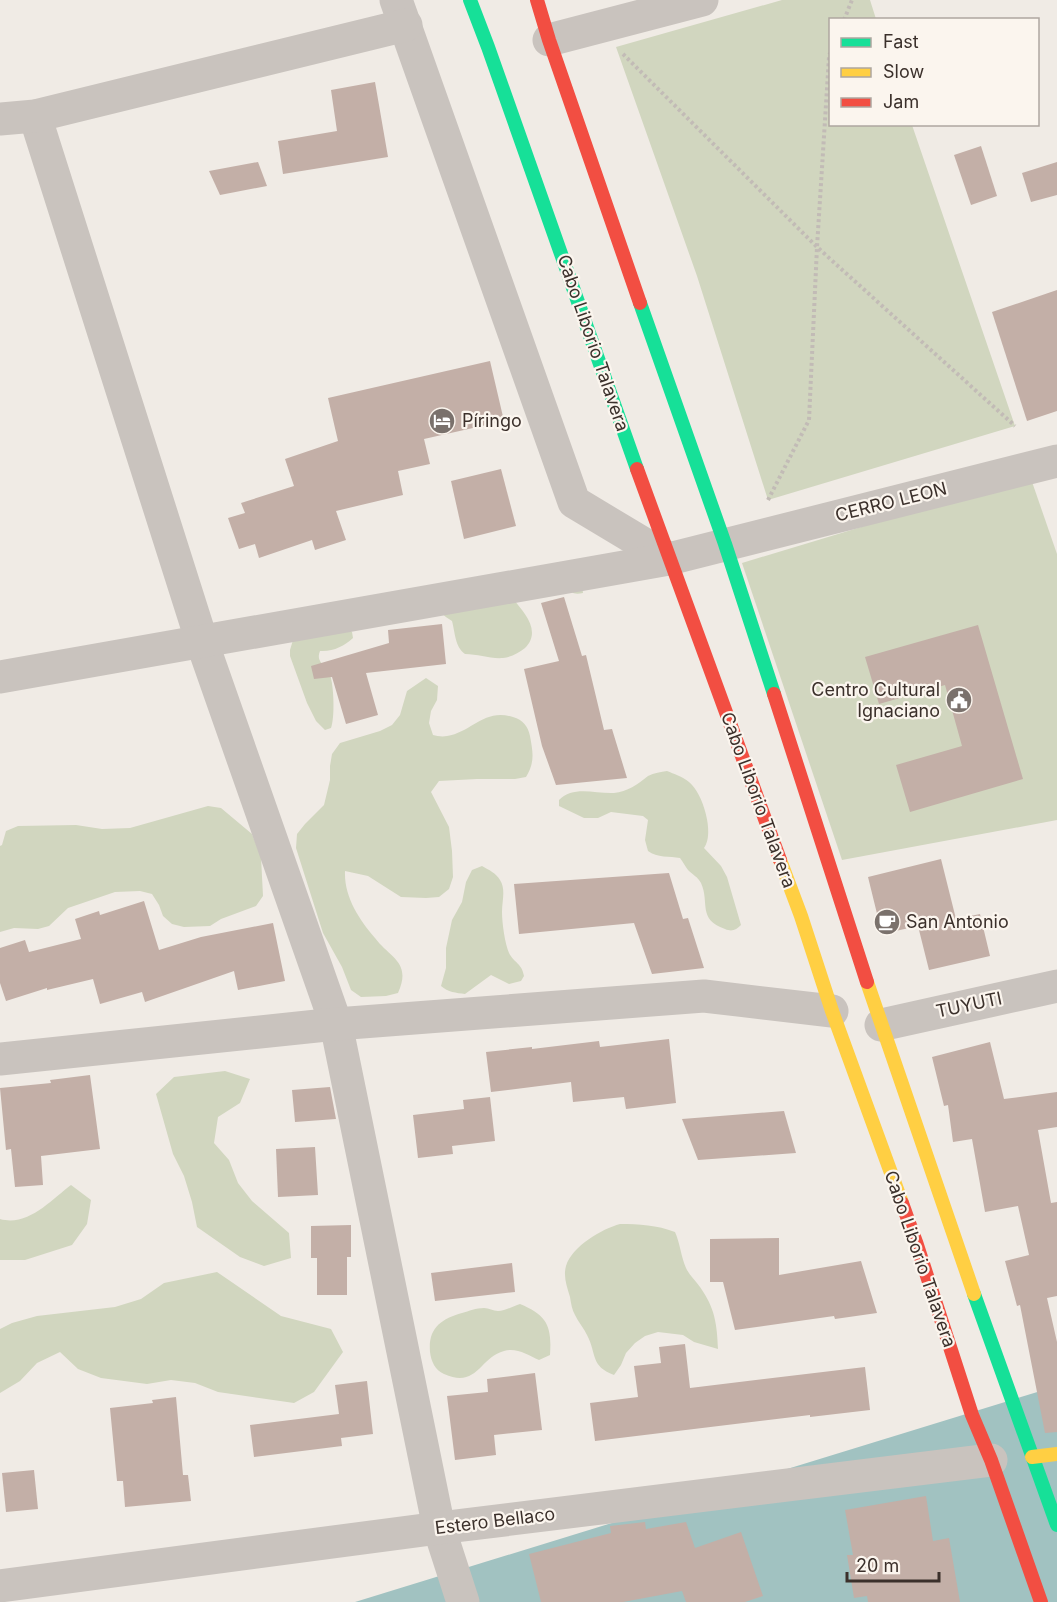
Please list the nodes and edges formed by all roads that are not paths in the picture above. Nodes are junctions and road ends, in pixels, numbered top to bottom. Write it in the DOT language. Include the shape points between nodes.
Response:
graph roads {
  1 [pos="470,0"];
  2 [pos="537,0"];
  3 [pos="702,0"];
  4 [pos="401,12"];
  5 [pos="549,40"];
  6 [pos="36,116"];
  7 [pos="0,119"];
  8 [pos="1057,461"];
  9 [pos="725,544"];
  10 [pos="669,559"];
  11 [pos="202,642"];
  12 [pos="0,677"];
  13 [pos="1057,986"];
  14 [pos="832,1011"];
  15 [pos="336,1024"];
  16 [pos="880,1025"];
  17 [pos="0,1059"];
  18 [pos="1057,1454"];
  19 [pos="1032,1457"];
  20 [pos="991,1461"];
  21 [pos="1057,1525"];
  22 [pos="439,1528"];
  23 [pos="0,1586"];
  24 [pos="463,1602"];
  25 [pos="1041,1602"];
  1 -- 10 [label="main road, Cabo Liborio Talavera"];
  2 -- 5 [label="main road"];
  3 -- 5 [label="street"];
  4 -- 6 [label="street"];
  4 -- 10 [label="street" via="574,502"];
  5 -- 9 [label="main road"];
  6 -- 7 [label="street"];
  6 -- 11 [label="street"];
  8 -- 9 [label="street, CERRO LEON"];
  9 -- 10 [label="street, CERRO LEON"];
  9 -- 16 [label="main road"];
  10 -- 11 [label="street, CERRO LEON"];
  10 -- 14 [label="main road, Cabo Liborio Talavera" via="801,916"];
  11 -- 12 [label="street, CERRO LEON"];
  11 -- 15 [label="street"];
  13 -- 16 [label="street, TUYUTI"];
  14 -- 15 [label="street" via="704,996"];
  14 -- 20 [label="main road, Cabo Liborio Talavera"];
  15 -- 17 [label="street"];
  15 -- 22 [label="street"];
  16 -- 19 [label="main road"];
  18 -- 19 [label="main road"];
  19 -- 21 [label="main road"];
  20 -- 22 [label="street, Estero Bellaco"];
  20 -- 25 [label="main road, Cabo Liborio Talavera"];
  22 -- 23 [label="street, Estero Bellaco"];
  22 -- 24 [label="street"];
}
